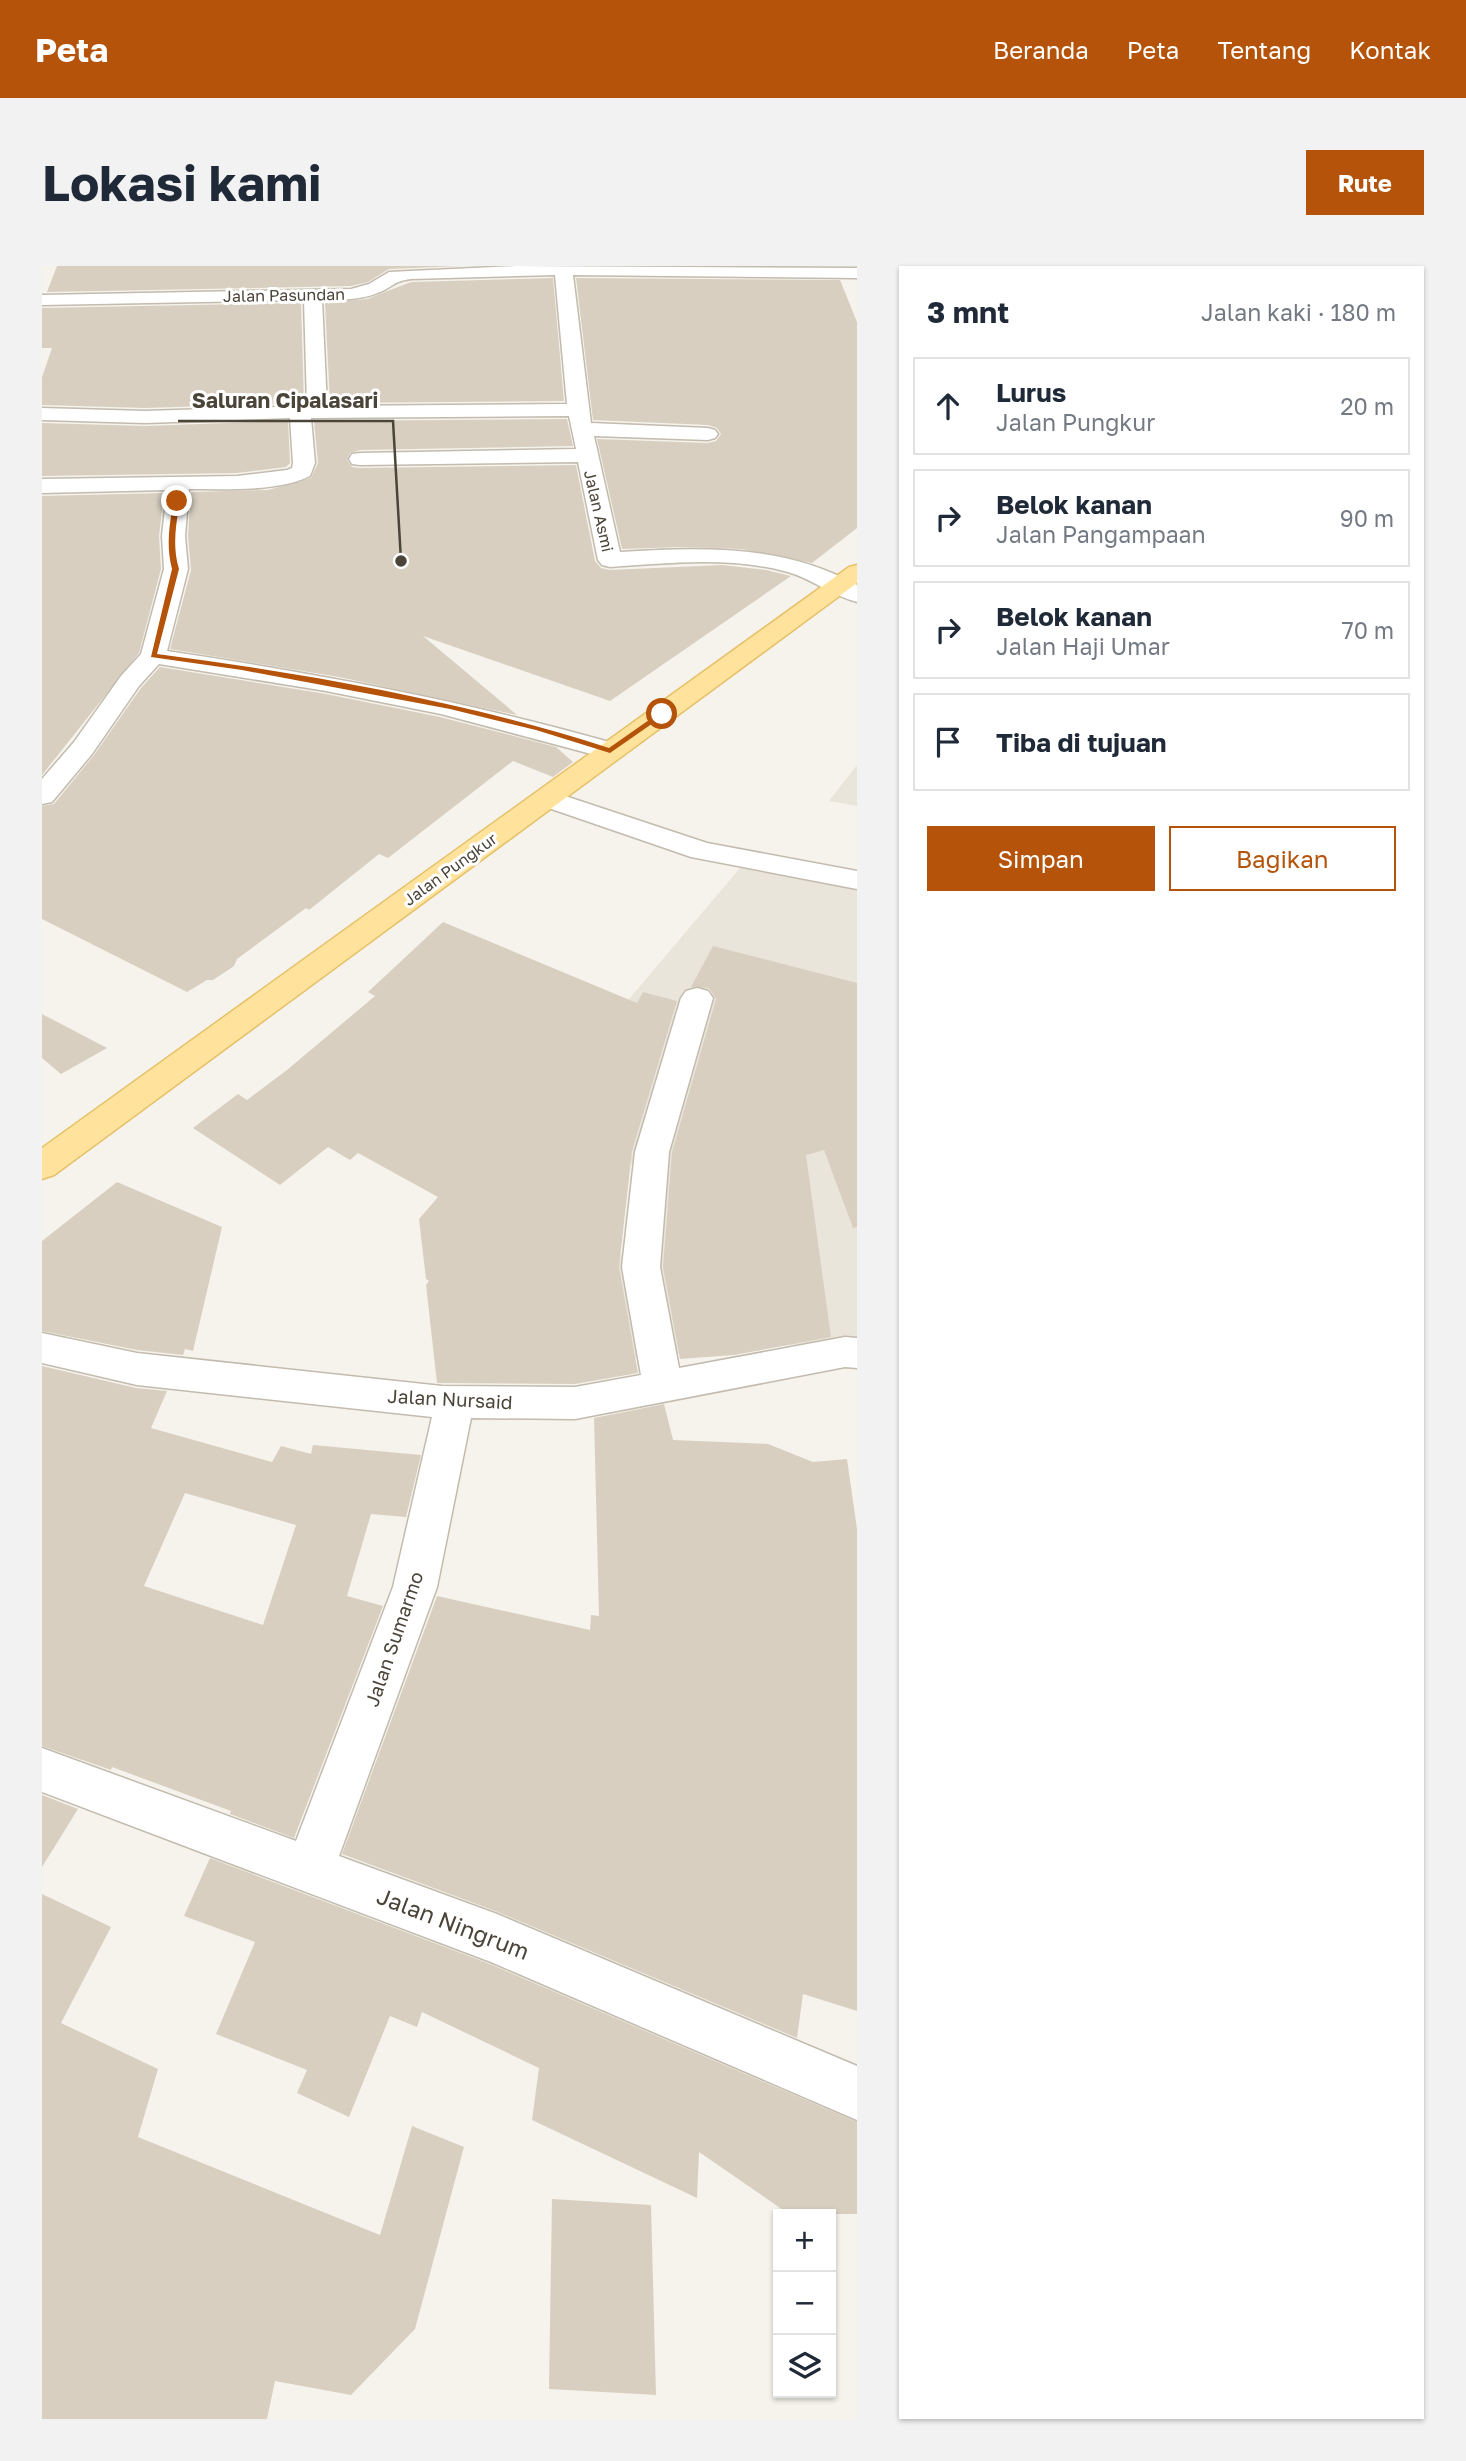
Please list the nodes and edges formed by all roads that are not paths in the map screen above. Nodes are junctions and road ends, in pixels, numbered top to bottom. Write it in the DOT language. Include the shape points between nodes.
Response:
graph roads {
  1 [pos="563,268"];
  2 [pos="769,269"];
  3 [pos="857,272"];
  4 [pos="313,295"];
  5 [pos="42,300"];
  6 [pos="61,300"];
  7 [pos="55,324"];
  8 [pos="309,412"];
  9 [pos="42,414"];
  10 [pos="579,419"];
  11 [pos="708,434"];
  12 [pos="586,455"];
  13 [pos="360,459"];
  14 [pos="179,484"];
  15 [pos="42,486"];
  16 [pos="852,584"];
  17 [pos="153,656"];
  18 [pos="610,751"];
  19 [pos="42,796"];
  20 [pos="547,798"];
  21 [pos="857,880"];
  22 [pos="696,998"];
  23 [pos="42,1166"];
  24 [pos="42,1348"];
  25 [pos="857,1353"];
  26 [pos="663,1385"];
  27 [pos="455,1402"];
  28 [pos="42,1770"];
  29 [pos="310,1869"];
  30 [pos="857,2093"];
  1 -- 2 [label="street, Jalan Pasundan"];
  1 -- 4 [label="street, Jalan Pasundan" via="411,274 389,277 364,292"];
  1 -- 10 [label="street, Jalan Asmi"];
  2 -- 3 [label="street, Jalan Pasundan"];
  4 -- 6 [label="street, Jalan Pasundan"];
  4 -- 8 [label="street"];
  5 -- 6 [label="street, Jalan Pasundan"];
  6 -- 7 [label="street"];
  8 -- 9 [label="street" via="145,417"];
  8 -- 10 [label="street"];
  8 -- 14 [label="street" via="302,471 237,482"];
  10 -- 11 [label="street"];
  10 -- 12 [label="street, Jalan Asmi"];
  12 -- 13 [label="street"];
  12 -- 16 [label="street, Jalan Asmi" via="610,560 749,556"];
  14 -- 15 [label="street"];
  14 -- 17 [label="street" via="172,527 176,569"];
  16 -- 18 [label="main road, Jalan Pungkur"];
  17 -- 18 [label="street" via="450,707"];
  17 -- 19 [label="street"];
  18 -- 20 [label="main road, Jalan Pungkur"];
  20 -- 21 [label="street" via="701,851"];
  20 -- 23 [label="main road, Jalan Pungkur"];
  22 -- 26 [label="street" via="652,1152 641,1267"];
  24 -- 27 [label="street, Jalan Nursaid" via="137,1369"];
  25 -- 26 [label="street, Jalan Nursaid"];
  26 -- 27 [label="street, Jalan Nursaid" via="575,1403"];
  27 -- 29 [label="street, Jalan Sumarmo" via="415,1587"];
  28 -- 29 [label="street, Jalan Ningrum"];
  29 -- 30 [label="street, Jalan Ningrum" via="497,1939"];
}
